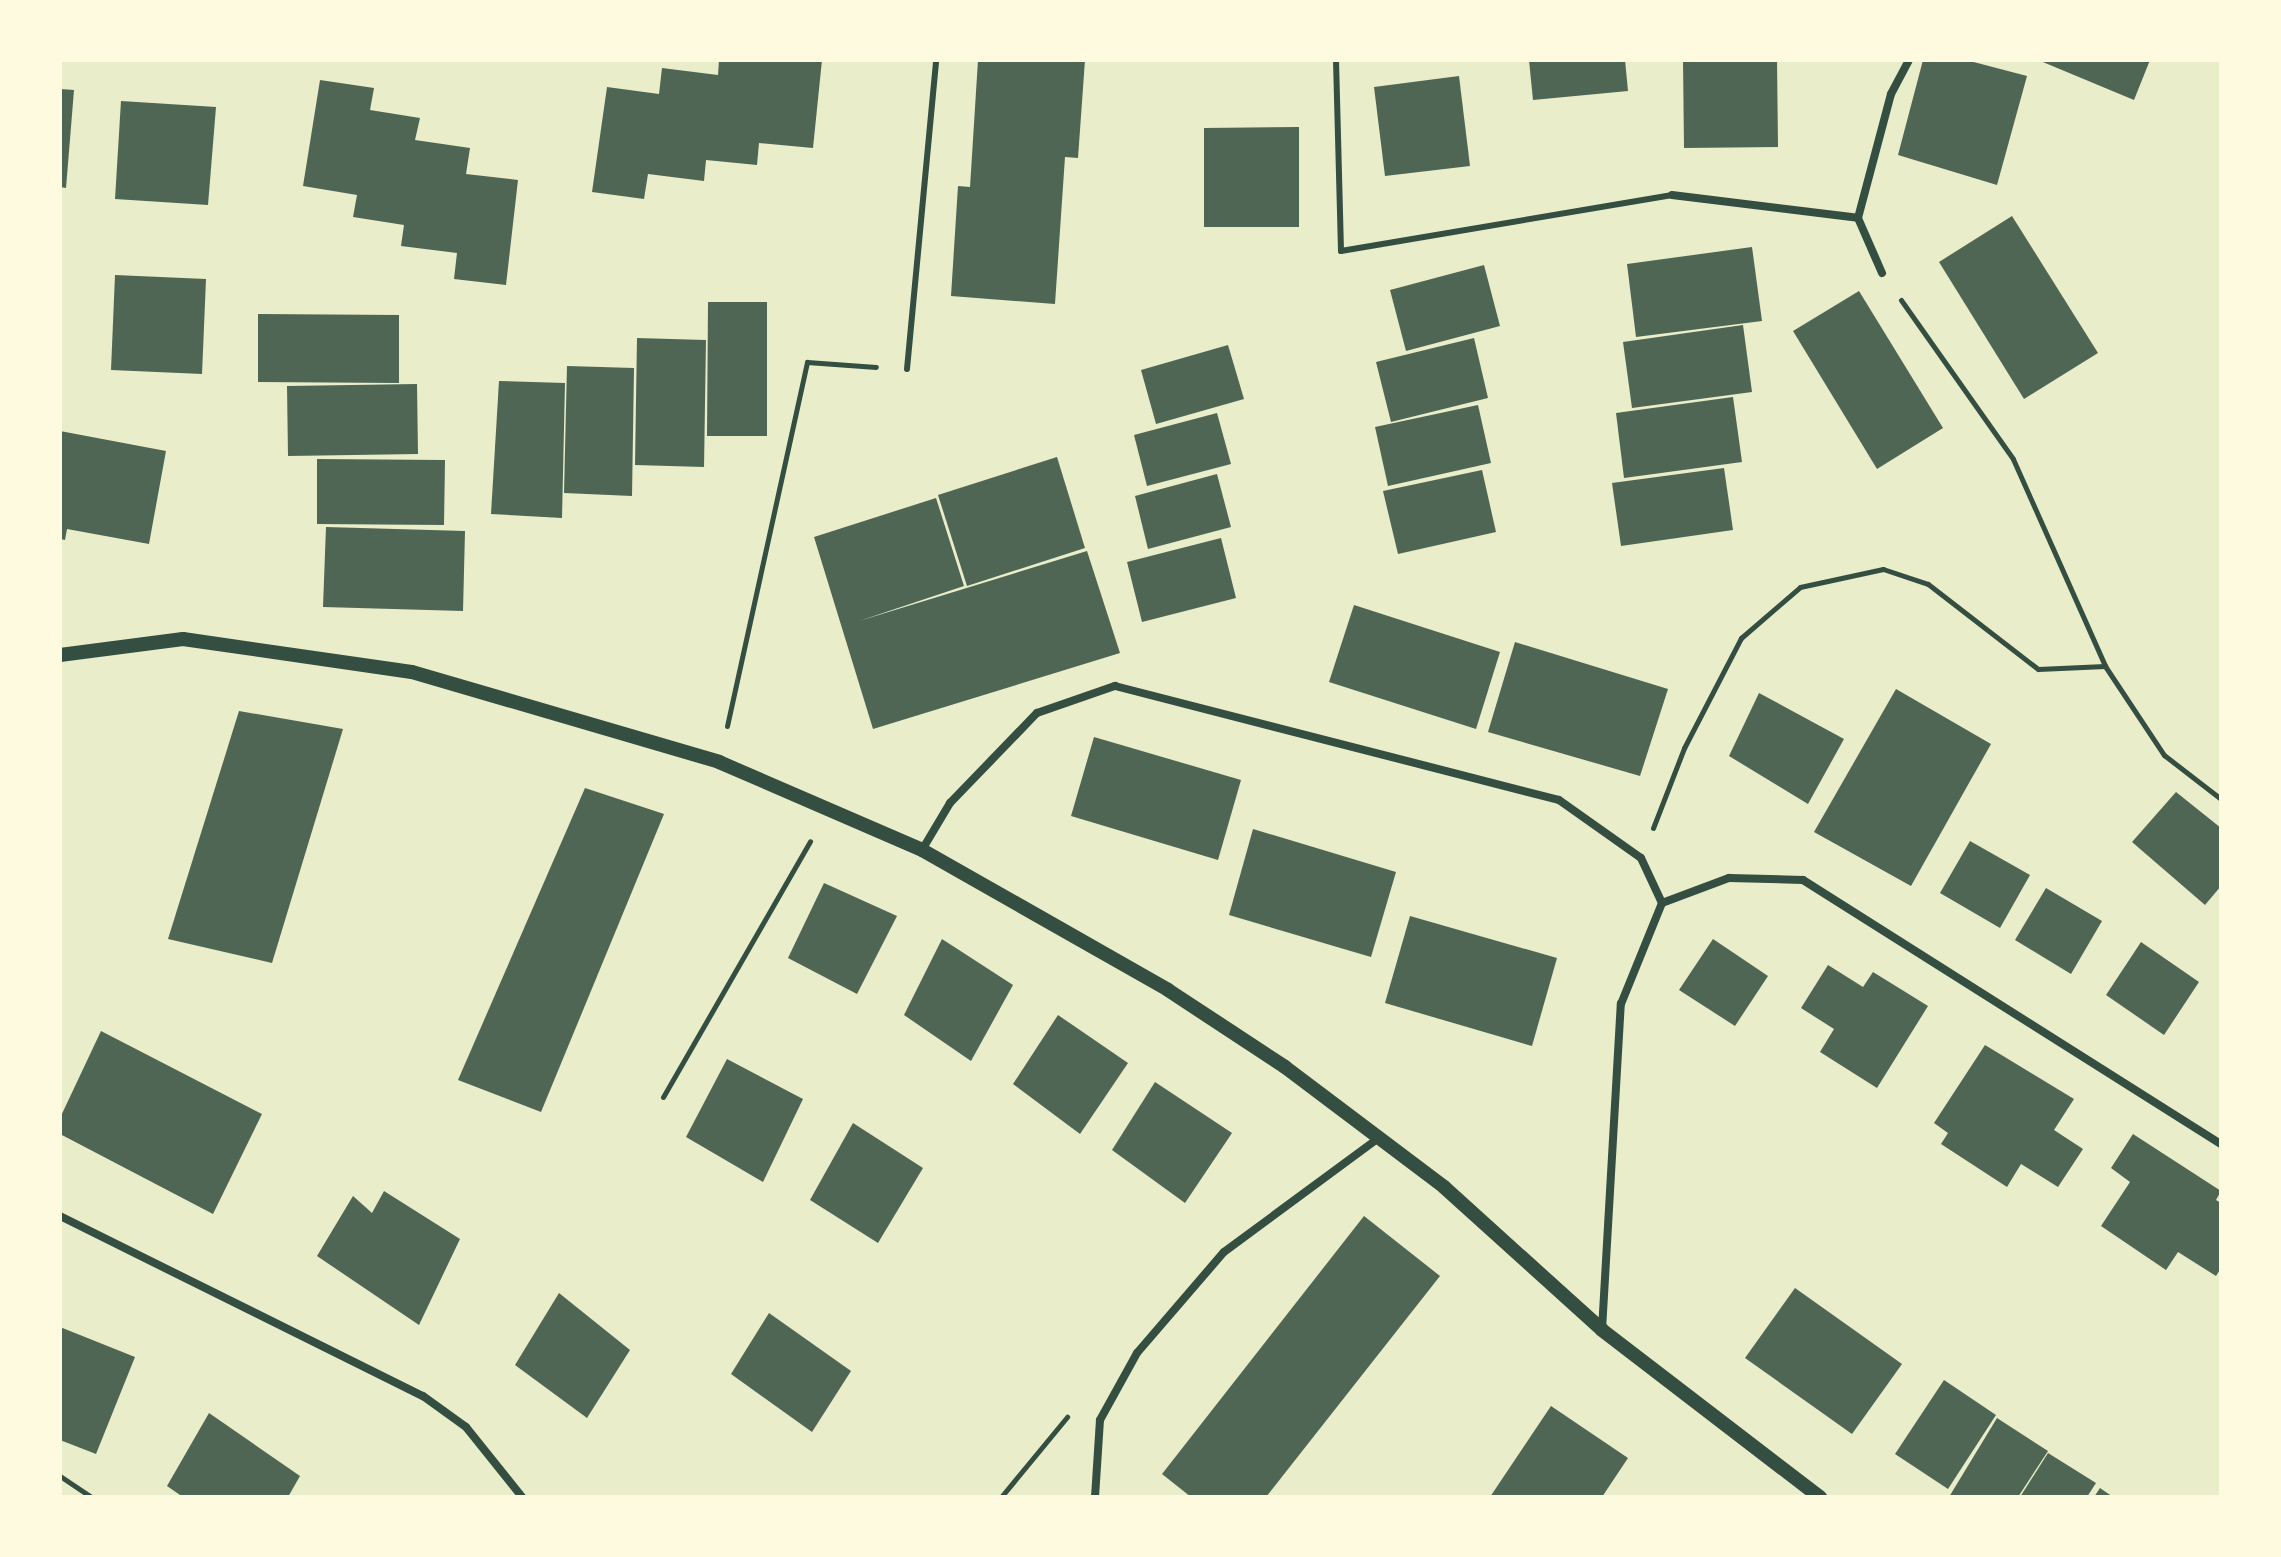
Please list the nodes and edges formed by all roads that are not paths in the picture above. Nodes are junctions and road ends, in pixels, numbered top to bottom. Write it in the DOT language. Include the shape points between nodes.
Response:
graph roads {
  1 [pos="936,60"];
  2 [pos="1336,60"];
  3 [pos="1909,60"];
  4 [pos="1672,195"];
  5 [pos="1858,218"];
  6 [pos="1882,273"];
  7 [pos="907,369"];
  8 [pos="60,655"];
  9 [pos="922,850"];
  10 [pos="1662,903"];
  11 [pos="1380,1137"];
  12 [pos="2221,1144"];
  13 [pos="60,1216"];
  14 [pos="1602,1330"];
  15 [pos="522,1497"];
  16 [pos="1095,1497"];
  17 [pos="1820,1497"];
  1 -- 7 [label="lane"];
  2 -- 4 [label="lane" via="1341,251"];
  3 -- 5 [label="street" via="1891,94"];
  4 -- 5 [label="street"];
  5 -- 6 [label="street"];
  8 -- 9 [label="street" via="183,639 412,672 719,762"];
  9 -- 10 [label="street" via="950,803 1037,713 1115,686 1559,800 1641,858"];
  9 -- 11 [label="street" via="1168,990"];
  10 -- 12 [label="street" via="1729,878 1803,880"];
  10 -- 14 [label="street" via="1621,1004"];
  11 -- 14 [label="street"];
  11 -- 16 [label="street" via="1224,1252 1137,1353 1100,1420"];
  13 -- 15 [label="street" via="423,1396 466,1427"];
  14 -- 17 [label="street"];
}
